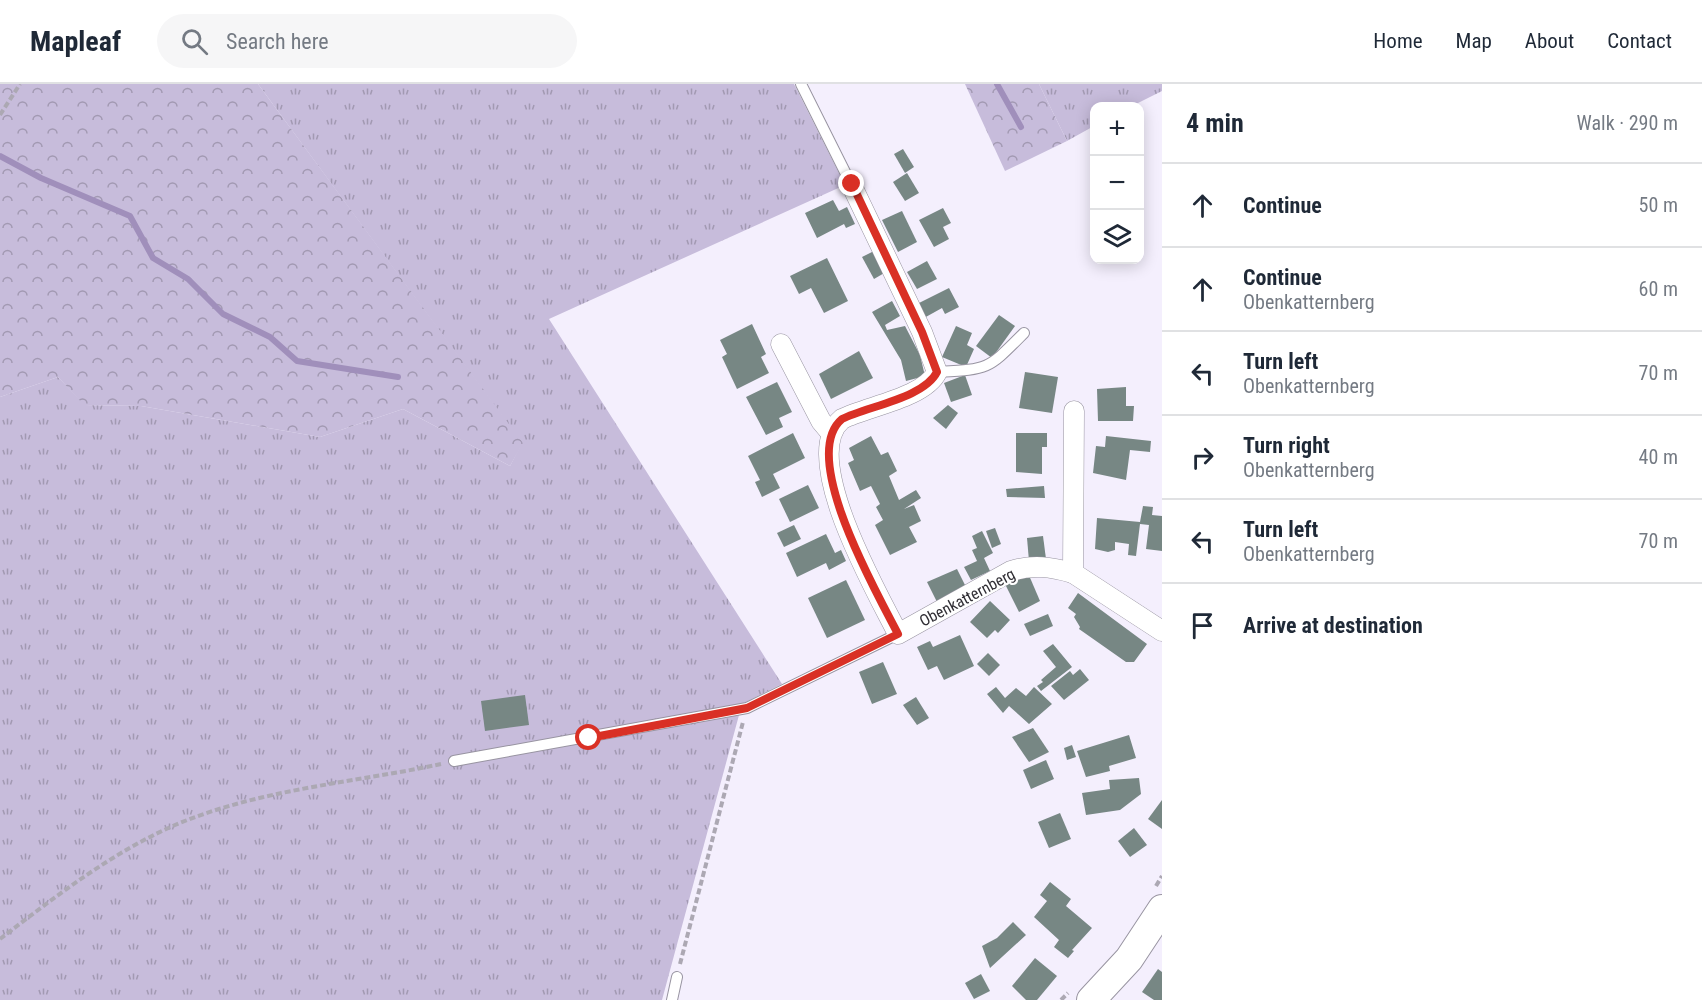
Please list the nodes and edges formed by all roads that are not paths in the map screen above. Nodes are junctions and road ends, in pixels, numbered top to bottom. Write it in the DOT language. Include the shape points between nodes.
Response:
graph roads {
  1 [pos="801,84"];
  2 [pos="852,184"];
  3 [pos="1024,333"];
  4 [pos="781,344"];
  5 [pos="937,372"];
  6 [pos="1074,411"];
  7 [pos="831,433"];
  8 [pos="1073,573"];
  9 [pos="1162,631"];
  10 [pos="898,634"];
  11 [pos="454,761"];
  12 [pos="1162,909"];
  13 [pos="677,976"];
  14 [pos="672,1000"];
  15 [pos="1091,1000"];
  1 -- 2 [label="lane"];
  2 -- 5 [label="street"];
  3 -- 5 [label="lane" via="984,369"];
  4 -- 7 [label="street"];
  5 -- 7 [label="street" via="932,383 842,419"];
  6 -- 8 [label="street"];
  7 -- 10 [label="street" via="829,465 846,525"];
  8 -- 9 [label="street, Obenkatternberg"];
  8 -- 10 [label="street, Obenkatternberg" via="1040,566 1011,571"];
  10 -- 11 [label="lane, Obenkatternberg" via="747,708"];
  12 -- 15 [label="street" via="1129,959"];
  13 -- 14 [label="lane"];
}
